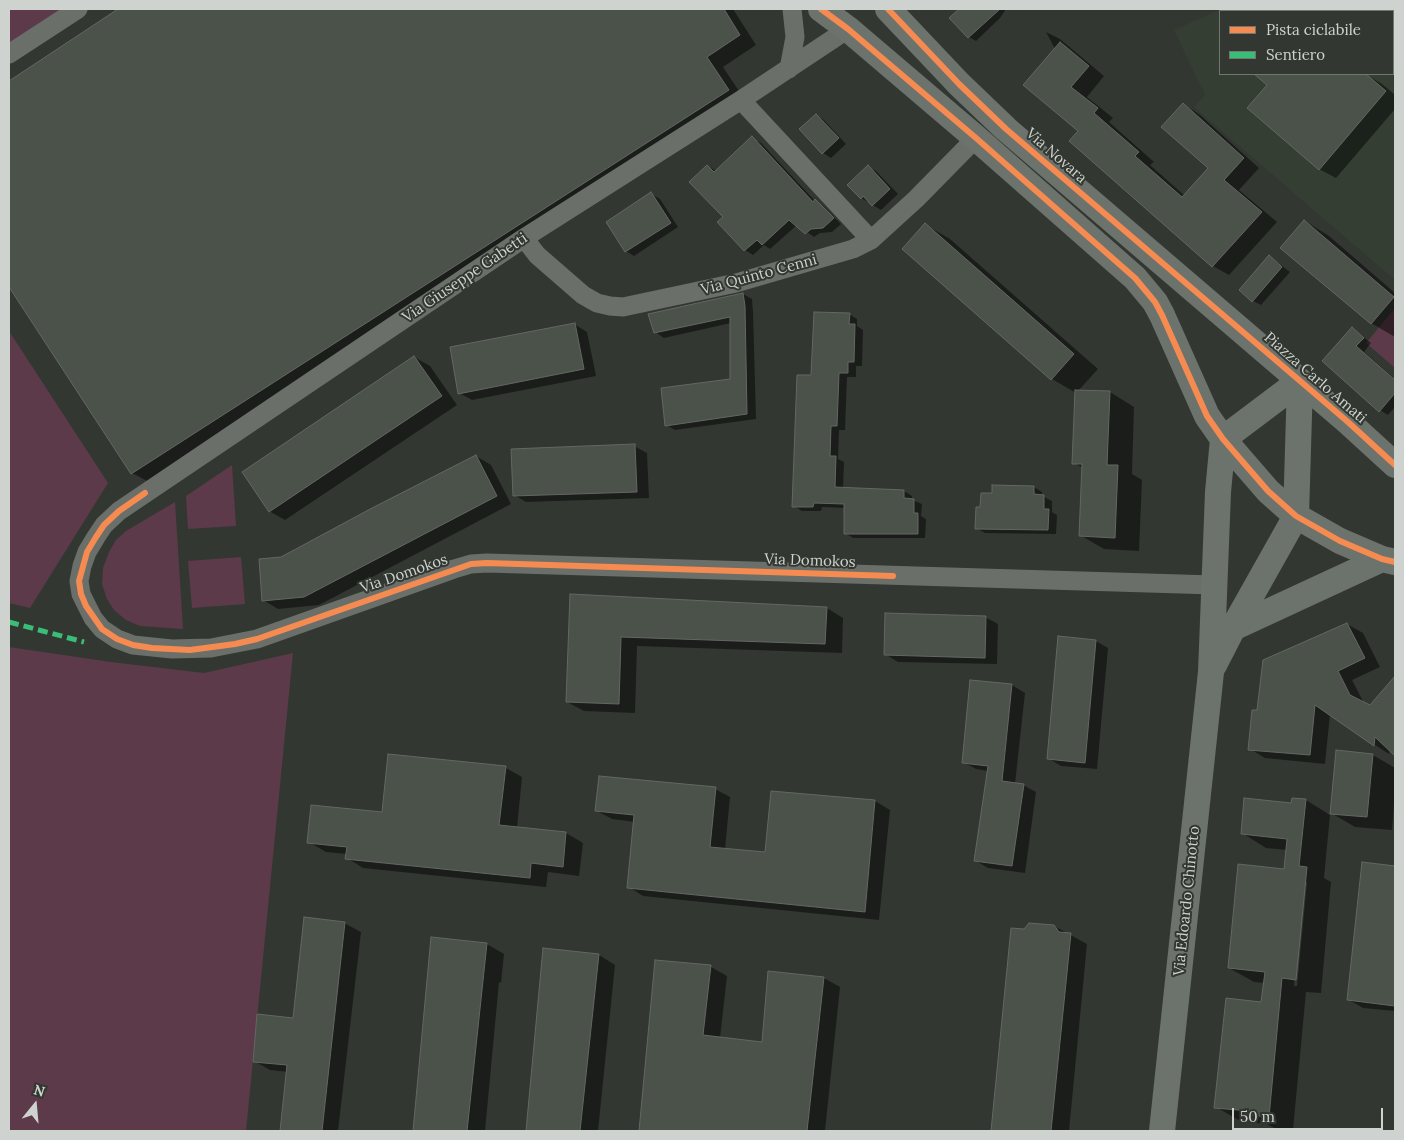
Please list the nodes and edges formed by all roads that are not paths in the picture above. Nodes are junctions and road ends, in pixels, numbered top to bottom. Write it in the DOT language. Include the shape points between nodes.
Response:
graph roads {
  1 [pos="78,9"];
  2 [pos="792,9"];
  3 [pos="821,9"];
  4 [pos="888,9"];
  5 [pos="848,29"];
  6 [pos="9,54"];
  7 [pos="788,69"];
  8 [pos="741,100"];
  9 [pos="976,138"];
  10 [pos="524,238"];
  11 [pos="871,240"];
  12 [pos="1218,311"];
  13 [pos="1300,381"];
  14 [pos="1223,439"];
  15 [pos="1395,465"];
  16 [pos="145,493"];
  17 [pos="1296,516"];
  18 [pos="1389,561"];
  19 [pos="1214,585"];
  20 [pos="1233,628"];
  21 [pos="1211,672"];
  22 [pos="1162,1131"];
  1 -- 6 [label="street"];
  2 -- 7 [label="street" via="795,37"];
  3 -- 5 [label="street"];
  4 -- 12 [label="street, Via Novara" via="986,111"];
  5 -- 7 [label="street, Via Giuseppe Gabetti"];
  5 -- 9 [label="street"];
  7 -- 8 [label="street, Via Giuseppe Gabetti"];
  8 -- 10 [label="street, Via Giuseppe Gabetti"];
  8 -- 11 [label="street"];
  9 -- 11 [label="street, Via Quinto Cenni" via="916,200"];
  9 -- 14 [label="street" via="1124,266 1145,289 1159,308 1207,416"];
  10 -- 11 [label="street, Via Quinto Cenni" via="537,255 583,295 610,306 736,283"];
  10 -- 16 [label="street, Via Giuseppe Gabetti"];
  12 -- 13 [label="street, Piazza Carlo Amati"];
  13 -- 14 [label="street, Piazza Carlo Amati"];
  13 -- 15 [label="street, Piazza Carlo Amati"];
  13 -- 17 [label="street, Piazza Carlo Amati"];
  14 -- 17 [label="street" via="1268,491"];
  14 -- 19 [label="street"];
  16 -- 19 [label="street, Via Domokos" via="119,511 96,537 82,566 81,594 102,629 117,639 133,645 172,650 211,648 258,638 471,564"];
  17 -- 18 [label="street" via="1340,541"];
  17 -- 20 [label="street, Piazza Carlo Amati"];
  18 -- 20 [label="street"];
  19 -- 21 [label="street"];
  20 -- 21 [label="street, Piazza Carlo Amati"];
  21 -- 22 [label="street, Via Edoardo Chinotto"];
}
